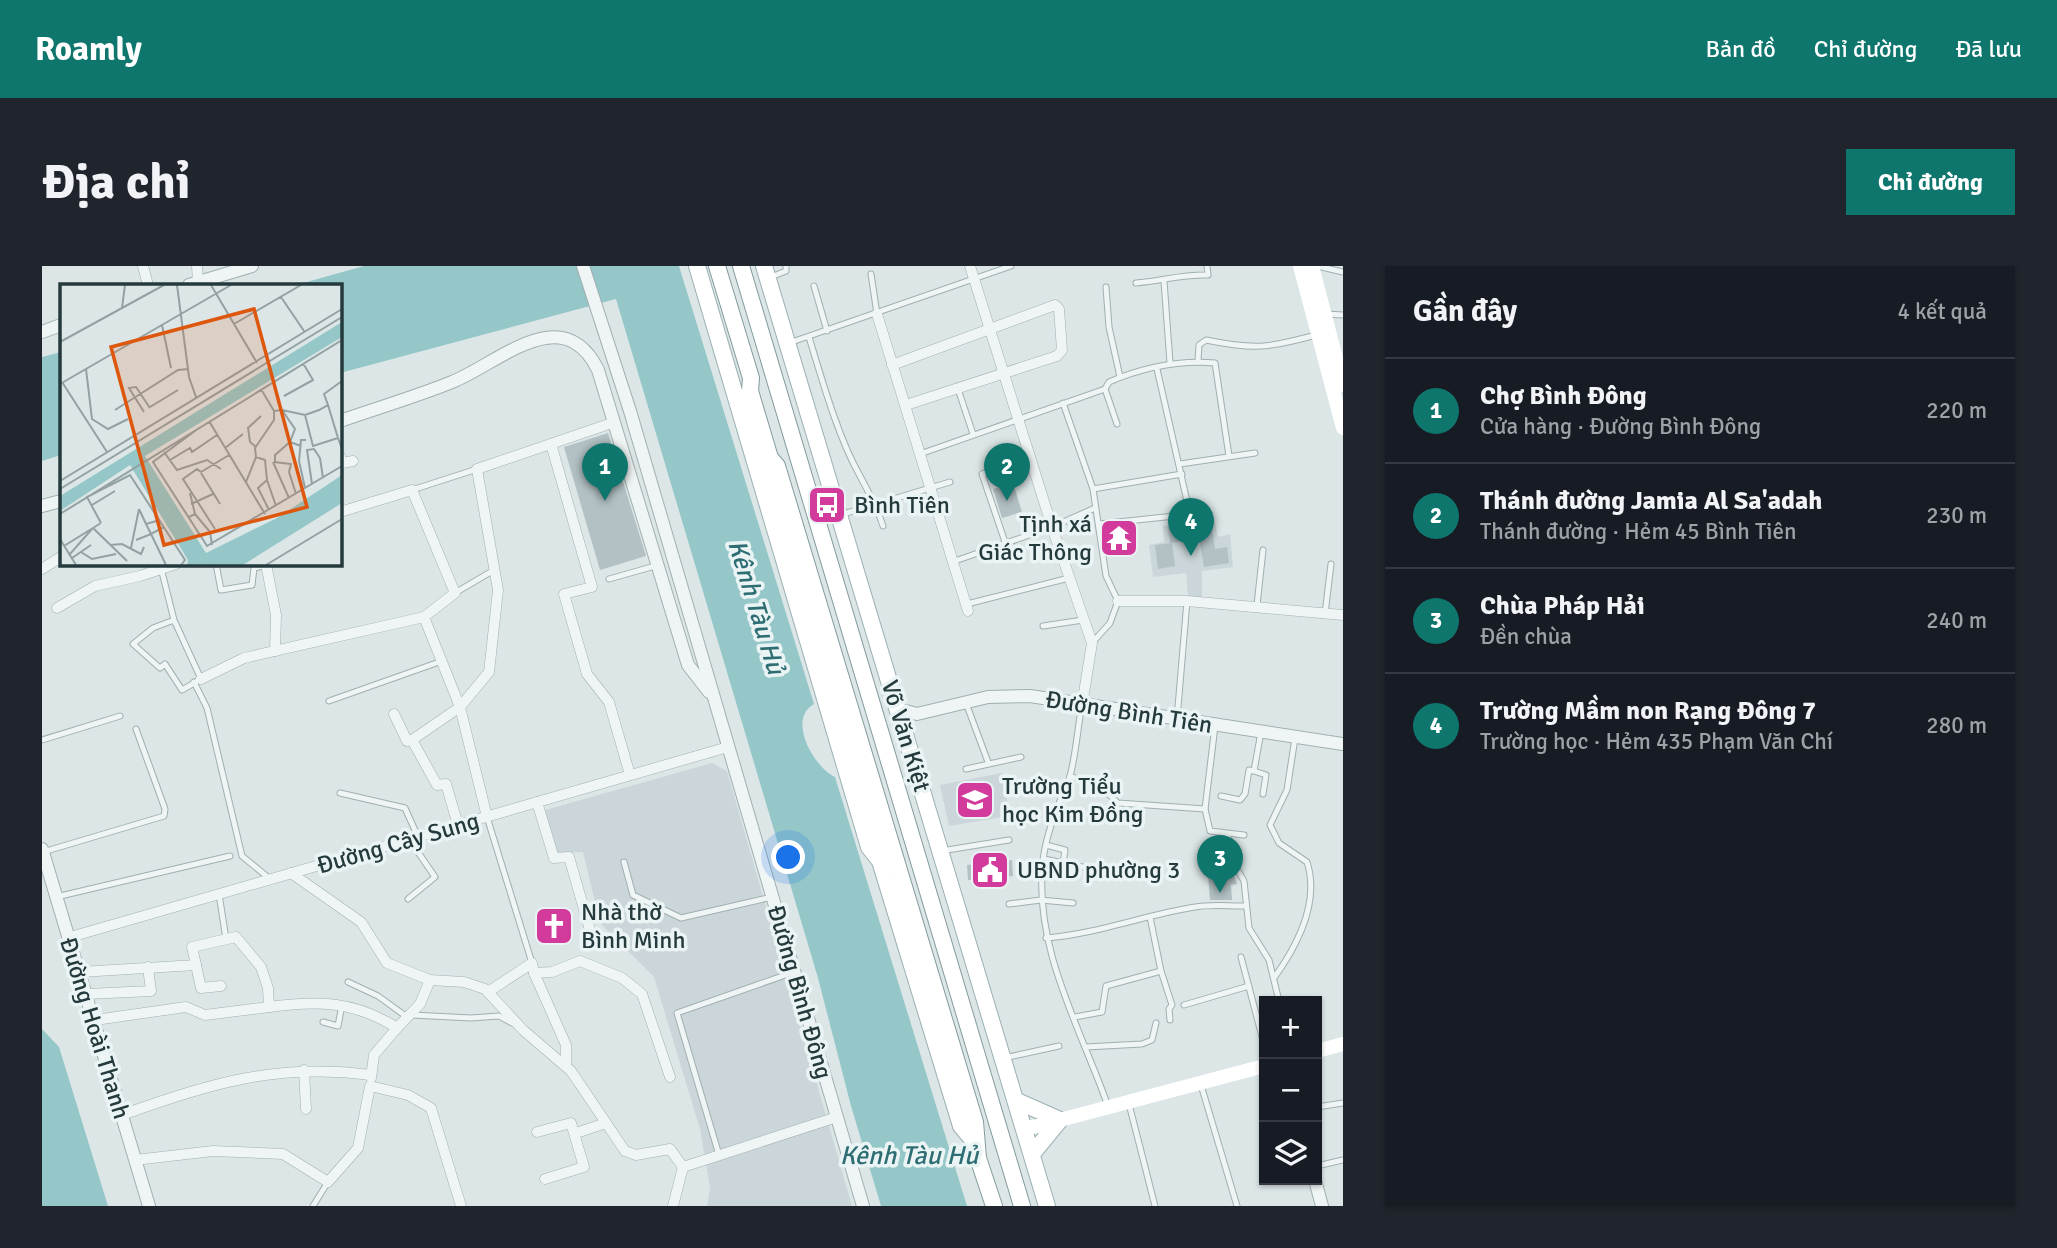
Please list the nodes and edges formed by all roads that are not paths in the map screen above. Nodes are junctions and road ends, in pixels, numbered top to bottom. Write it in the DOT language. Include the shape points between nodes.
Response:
graph roads {
  1 [pos="143,266"];
  2 [pos="197,266"];
  3 [pos="252,266"];
  4 [pos="583,266"];
  5 [pos="697,266"];
  6 [pos="707,266"];
  7 [pos="717,266"];
  8 [pos="741,266"];
  9 [pos="786,266"];
  10 [pos="970,266"];
  11 [pos="1011,266"];
  12 [pos="1207,266"];
  13 [pos="1300,266"];
  14 [pos="1315,266"];
  15 [pos="766,272"];
  16 [pos="1343,272"];
  17 [pos="871,274"];
  18 [pos="975,279"];
  19 [pos="1164,281"];
  20 [pos="1136,283"];
  21 [pos="148,284"];
  22 [pos="194,284"];
  23 [pos="814,286"];
  24 [pos="1106,287"];
  25 [pos="877,314"];
  26 [pos="1324,314"];
  27 [pos="1343,315"];
  28 [pos="60,326"];
  29 [pos="991,328"];
  30 [pos="42,331"];
  31 [pos="827,331"];
  32 [pos="1318,335"];
  33 [pos="809,337"];
  34 [pos="788,343"];
  35 [pos="1340,358"];
  36 [pos="1198,361"];
  37 [pos="1170,363"];
  38 [pos="892,365"];
  39 [pos="1157,369"];
  40 [pos="1004,375"];
  41 [pos="1120,377"];
  42 [pos="1339,386"];
  43 [pos="958,389"];
  44 [pos="1105,389"];
  45 [pos="750,391"];
  46 [pos="1063,403"];
  47 [pos="906,405"];
  48 [pos="1017,418"];
  49 [pos="341,421"];
  50 [pos="612,423"];
  51 [pos="1117,424"];
  52 [pos="1343,428"];
  53 [pos="973,434"];
  54 [pos="551,444"];
  55 [pos="1255,453"];
  56 [pos="920,454"];
  57 [pos="1229,456"];
  58 [pos="770,458"];
  59 [pos="341,460"];
  60 [pos="353,461"];
  61 [pos="1180,464"];
  62 [pos="477,468"];
  63 [pos="998,469"];
  64 [pos="1182,474"];
  65 [pos="950,482"];
  66 [pos="930,486"];
  67 [pos="1093,489"];
  68 [pos="412,490"];
  69 [pos="60,501"];
  70 [pos="876,505"];
  71 [pos="42,506"];
  72 [pos="1095,508"];
  73 [pos="341,512"];
  74 [pos="840,515"];
  75 [pos="1098,524"];
  76 [pos="883,526"];
  77 [pos="1052,527"];
  78 [pos="1005,542"];
  79 [pos="1263,550"];
  80 [pos="60,558"];
  81 [pos="955,561"];
  82 [pos="1331,564"];
  83 [pos="172,565"];
  84 [pos="216,565"];
  85 [pos="263,565"];
  86 [pos="266,565"];
  87 [pos="655,566"];
  88 [pos="162,568"];
  89 [pos="42,569"];
  90 [pos="494,570"];
  91 [pos="1069,578"];
  92 [pos="609,579"];
  93 [pos="456,593"];
  94 [pos="1118,601"];
  95 [pos="1187,601"];
  96 [pos="1257,605"];
  97 [pos="57,608"];
  98 [pos="967,608"];
  99 [pos="1325,614"];
  100 [pos="1343,615"];
  101 [pos="424,617"];
  102 [pos="173,620"];
  103 [pos="1083,620"];
  104 [pos="1042,626"];
  105 [pos="1091,643"];
  106 [pos="275,651"];
  107 [pos="442,661"];
  108 [pos="197,681"];
  109 [pos="713,696"];
  110 [pos="329,701"];
  111 [pos="966,703"];
  112 [pos="1082,705"];
  113 [pos="460,708"];
  114 [pos="898,709"];
  115 [pos="394,714"];
  116 [pos="916,714"];
  117 [pos="120,716"];
  118 [pos="1177,719"];
  119 [pos="1216,726"];
  120 [pos="136,729"];
  121 [pos="1261,732"];
  122 [pos="906,733"];
  123 [pos="1295,738"];
  124 [pos="42,740"];
  125 [pos="412,740"];
  126 [pos="1343,744"];
  127 [pos="728,747"];
  128 [pos="1021,757"];
  129 [pos="988,762"];
  130 [pos="966,769"];
  131 [pos="1254,771"];
  132 [pos="631,775"];
  133 [pos="1070,776"];
  134 [pos="341,793"];
  135 [pos="1262,794"];
  136 [pos="1221,796"];
  137 [pos="537,802"];
  138 [pos="1205,809"];
  139 [pos="487,817"];
  140 [pos="458,825"];
  141 [pos="1227,834"];
  142 [pos="1244,835"];
  143 [pos="413,838"];
  144 [pos="1009,840"];
  145 [pos="1046,845"];
  146 [pos="42,850"];
  147 [pos="942,851"];
  148 [pos="230,856"];
  149 [pos="1044,859"];
  150 [pos="624,862"];
  151 [pos="880,862"];
  152 [pos="1063,863"];
  153 [pos="1091,869"];
  154 [pos="291,873"];
  155 [pos="270,879"];
  156 [pos="219,894"];
  157 [pos="56,897"];
  158 [pos="772,897"];
  159 [pos="408,898"];
  160 [pos="1041,900"];
  161 [pos="1073,903"];
  162 [pos="1009,904"];
  163 [pos="1244,906"];
  164 [pos="1150,917"];
  165 [pos="593,937"];
  166 [pos="67,938"];
  167 [pos="1046,938"];
  168 [pos="226,939"];
  169 [pos="1241,957"];
  170 [pos="196,965"];
  171 [pos="148,967"];
  172 [pos="533,968"];
  173 [pos="1161,971"];
  174 [pos="80,972"];
  175 [pos="794,972"];
  176 [pos="1274,978"];
  177 [pos="430,980"];
  178 [pos="348,982"];
  179 [pos="221,986"];
  180 [pos="1248,986"];
  181 [pos="488,992"];
  182 [pos="87,994"];
  183 [pos="1278,996"];
  184 [pos="342,1005"];
  185 [pos="1184,1005"];
  186 [pos="269,1007"];
  187 [pos="411,1017"];
  188 [pos="1075,1017"];
  189 [pos="94,1020"];
  190 [pos="1170,1020"];
  191 [pos="323,1022"];
  192 [pos="1156,1023"];
  193 [pos="1259,1026"];
  194 [pos="397,1028"];
  195 [pos="523,1030"];
  196 [pos="1343,1044"];
  197 [pos="1059,1046"];
  198 [pos="1086,1047"];
  199 [pos="1322,1050"];
  200 [pos="1004,1058"];
  201 [pos="566,1066"];
  202 [pos="1259,1067"];
  203 [pos="304,1070"];
  204 [pos="371,1075"];
  205 [pos="670,1077"];
  206 [pos="1200,1082"];
  207 [pos="370,1086"];
  208 [pos="1017,1101"];
  209 [pos="1128,1101"];
  210 [pos="1343,1103"];
  211 [pos="1108,1106"];
  212 [pos="1322,1106"];
  213 [pos="306,1109"];
  214 [pos="122,1115"];
  215 [pos="837,1117"];
  216 [pos="1060,1119"];
  217 [pos="606,1123"];
  218 [pos="1028,1128"];
  219 [pos="537,1132"];
  220 [pos="576,1133"];
  221 [pos="1002,1135"];
  222 [pos="975,1144"];
  223 [pos="1032,1154"];
  224 [pos="719,1155"];
  225 [pos="135,1160"];
  226 [pos="1343,1160"];
  227 [pos="1322,1166"];
  228 [pos="683,1167"];
  229 [pos="545,1179"];
  230 [pos="328,1182"];
  231 [pos="1316,1185"];
  232 [pos="149,1206"];
  233 [pos="313,1206"];
  234 [pos="461,1206"];
  235 [pos="673,1206"];
  236 [pos="863,1206"];
  237 [pos="994,1206"];
  238 [pos="1021,1206"];
  239 [pos="1047,1206"];
  240 [pos="1155,1206"];
  241 [pos="1237,1206"];
  242 [pos="1322,1206"];
  1 -- 21 [label="street"];
  2 -- 22 [label="street"];
  3 -- 22 [label="street"];
  4 -- 109 [label="street, Đường Bình Đông"];
  5 -- 151 [label="main road, Võ Văn Kiệt" via="869,847"];
  6 -- 45 [label="main road, Võ Văn Kiệt" via="741,380"];
  7 -- 45 [label="main road, Võ Văn Kiệt" via="751,378"];
  8 -- 221 [label="main road, Võ Văn Kiệt"];
  9 -- 15 [label="lane" via="786,271"];
  10 -- 18 [label="street"];
  11 -- 18 [label="lane"];
  12 -- 19 [label="lane" via="1208,275 1184,274"];
  13 -- 32 [label="main road"];
  14 -- 16 [label="lane"];
  14 -- 26 [label="main road"];
  15 -- 34 [label="main road, Võ Văn Kiệt"];
  17 -- 25 [label="lane"];
  18 -- 25 [label="lane"];
  18 -- 29 [label="street"];
  19 -- 20 [label="lane"];
  19 -- 37 [label="lane"];
  23 -- 31 [label="lane"];
  24 -- 41 [label="lane"];
  25 -- 31 [label="lane"];
  25 -- 38 [label="street"];
  26 -- 27 [label="lane"];
  26 -- 35 [label="main road"];
  28 -- 30 [label="street"];
  29 -- 38 [label="street"];
  29 -- 40 [label="street"];
  29 -- 40 [label="street" via="1055,305 1059,309 1062,350 1057,356"];
  31 -- 33 [label="lane"];
  32 -- 36 [label="lane" via="1268,348 1206,340 1199,345"];
  32 -- 42 [label="main road"];
  33 -- 34 [label="lane"];
  33 -- 70 [label="lane" via="860,476"];
  34 -- 74 [label="main road, Võ Văn Kiệt"];
  35 -- 42 [label="main road"];
  36 -- 37 [label="lane"];
  36 -- 57 [label="lane" via="1215,363"];
  37 -- 39 [label="lane"];
  38 -- 47 [label="street"];
  39 -- 41 [label="lane"];
  39 -- 61 [label="lane"];
  40 -- 43 [label="street"];
  40 -- 48 [label="street"];
  41 -- 44 [label="lane"];
  42 -- 52 [label="main road"];
  43 -- 47 [label="street"];
  43 -- 53 [label="lane"];
  44 -- 46 [label="lane"];
  44 -- 51 [label="lane"];
  45 -- 58 [label="main road, Võ Văn Kiệt"];
  46 -- 48 [label="lane"];
  46 -- 67 [label="lane"];
  47 -- 56 [label="street"];
  48 -- 53 [label="lane"];
  48 -- 77 [label="street"];
  49 -- 50 [label="street, Đường Bình Đông" via="450,383 531,342 556,338 589,352"];
  50 -- 54 [label="street"];
  50 -- 87 [label="street, Đường Bình Đông"];
  53 -- 56 [label="lane"];
  54 -- 62 [label="street"];
  54 -- 132 [label="street" via="592,587 564,594 587,674 609,702"];
  55 -- 57 [label="lane"];
  56 -- 66 [label="street"];
  57 -- 61 [label="lane"];
  58 -- 151 [label="main road, Võ Văn Kiệt" via="769,468 880,843"];
  58 -- 222 [label="main road, Võ Văn Kiệt" via="777,466 975,1122"];
  59 -- 60 [label="street"];
  61 -- 64 [label="lane"];
  62 -- 68 [label="lane"];
  62 -- 90 [label="street"];
  63 -- 78 [label="lane" via="982,474"];
  64 -- 67 [label="lane"];
  64 -- 75 [label="lane" via="1189,510 1184,515"];
  65 -- 66 [label="lane"];
  66 -- 70 [label="lane"];
  66 -- 81 [label="street"];
  67 -- 72 [label="lane"];
  68 -- 73 [label="street"];
  68 -- 93 [label="street"];
  69 -- 71 [label="street"];
  70 -- 74 [label="lane"];
  70 -- 76 [label="lane"];
  72 -- 75 [label="lane"];
  72 -- 77 [label="lane"];
  74 -- 114 [label="main road, Võ Văn Kiệt"];
  75 -- 94 [label="lane" via="1106,576"];
  77 -- 78 [label="lane"];
  77 -- 91 [label="street"];
  78 -- 81 [label="lane"];
  79 -- 96 [label="lane"];
  80 -- 89 [label="street"];
  81 -- 98 [label="street"];
  82 -- 99 [label="lane"];
  83 -- 88 [label="street"];
  84 -- 85 [label="lane" via="221,590 252,585 254,568"];
  86 -- 106 [label="street" via="276,615"];
  87 -- 92 [label="lane"];
  87 -- 109 [label="street, Đường Bình Đông" via="688,665"];
  88 -- 97 [label="street" via="95,586"];
  88 -- 102 [label="lane"];
  90 -- 93 [label="lane"];
  90 -- 113 [label="street" via="498,590 489,673"];
  91 -- 98 [label="lane"];
  91 -- 103 [label="street"];
  93 -- 101 [label="street"];
  94 -- 95 [label="street"];
  94 -- 105 [label="lane" via="1110,623"];
  95 -- 96 [label="street"];
  95 -- 118 [label="lane"];
  96 -- 99 [label="street"];
  99 -- 100 [label="street"];
  101 -- 106 [label="street"];
  101 -- 107 [label="street"];
  102 -- 108 [label="lane"];
  102 -- 108 [label="lane" via="133,644 160,667 165,664 182,690"];
  103 -- 104 [label="lane"];
  103 -- 105 [label="street"];
  105 -- 112 [label="street"];
  106 -- 108 [label="street" via="244,659"];
  107 -- 110 [label="lane"];
  107 -- 113 [label="street"];
  108 -- 155 [label="lane" via="242,856"];
  109 -- 127 [label="street, Đường Bình Đông"];
  111 -- 112 [label="street, Đường Bình Tiên" via="1007,695"];
  111 -- 116 [label="street, Đường Bình Tiên"];
  111 -- 129 [label="lane"];
  112 -- 118 [label="street, Đường Bình Tiên"];
  112 -- 133 [label="lane"];
  113 -- 125 [label="street"];
  113 -- 139 [label="street"];
  114 -- 116 [label="street, Đường Bình Tiên"];
  114 -- 122 [label="main road, Võ Văn Kiệt"];
  115 -- 125 [label="street" via="407,741"];
  116 -- 122 [label="street"];
  117 -- 124 [label="lane"];
  118 -- 119 [label="street, Đường Bình Tiên"];
  119 -- 121 [label="street, Đường Bình Tiên"];
  119 -- 138 [label="lane"];
  120 -- 146 [label="lane" via="164,816"];
  121 -- 123 [label="street, Đường Bình Tiên"];
  121 -- 131 [label="lane"];
  122 -- 147 [label="main road, Võ Văn Kiệt"];
  123 -- 126 [label="street, Đường Bình Tiên"];
  123 -- 176 [label="lane" via="1287,790 1270,825 1279,843 1307,862 1312,896 1289,957"];
  125 -- 140 [label="street" via="437,785 446,784"];
  127 -- 132 [label="street, Đường Cây Sung"];
  127 -- 158 [label="street, Đường Bình Đông"];
  128 -- 129 [label="lane"];
  129 -- 130 [label="lane"];
  131 -- 135 [label="lane" via="1266,775"];
  131 -- 136 [label="lane" via="1249,770 1242,798"];
  132 -- 137 [label="street, Đường Cây Sung"];
  133 -- 138 [label="lane" via="1102,788 1118,803"];
  133 -- 145 [label="lane" via="1055,806"];
  134 -- 143 [label="lane" via="405,808"];
  137 -- 139 [label="street, Đường Cây Sung"];
  137 -- 165 [label="street" via="554,858 569,857"];
  138 -- 141 [label="lane" via="1210,831"];
  139 -- 140 [label="street, Đường Cây Sung"];
  139 -- 172 [label="lane"];
  140 -- 143 [label="street, Đường Cây Sung"];
  141 -- 142 [label="lane"];
  141 -- 163 [label="lane" via="1244,881"];
  143 -- 154 [label="street, Đường Cây Sung"];
  143 -- 159 [label="lane" via="435,877"];
  144 -- 147 [label="lane"];
  145 -- 149 [label="lane"];
  145 -- 152 [label="lane" via="1065,850"];
  146 -- 157 [label="street, Đường Hoài Thanh"];
  147 -- 200 [label="main road, Võ Văn Kiệt"];
  148 -- 157 [label="lane"];
  149 -- 152 [label="lane"];
  149 -- 160 [label="lane"];
  150 -- 158 [label="lane" via="633,895 681,918"];
  151 -- 222 [label="main road, Võ Văn Kiệt" via="961,1126"];
  152 -- 153 [label="lane"];
  154 -- 155 [label="street, Đường Cây Sung"];
  154 -- 177 [label="street" via="361,922 387,963"];
  155 -- 156 [label="street, Đường Cây Sung"];
  156 -- 166 [label="street, Đường Cây Sung"];
  156 -- 168 [label="lane"];
  157 -- 166 [label="street, Đường Hoài Thanh"];
  158 -- 175 [label="street, Đường Bình Đông"];
  160 -- 161 [label="lane"];
  160 -- 162 [label="lane"];
  160 -- 167 [label="lane"];
  163 -- 164 [label="lane" via="1197,906"];
  163 -- 176 [label="lane" via="1249,928 1269,960"];
  164 -- 167 [label="lane" via="1082,935"];
  164 -- 173 [label="lane"];
  166 -- 174 [label="street, Đường Hoài Thanh"];
  167 -- 188 [label="lane"];
  168 -- 170 [label="street" via="192,947"];
  168 -- 186 [label="street" via="241,940 261,967"];
  169 -- 180 [label="lane"];
  170 -- 171 [label="street"];
  170 -- 179 [label="street" via="201,988"];
  171 -- 174 [label="street"];
  171 -- 182 [label="street" via="151,991"];
  172 -- 181 [label="street"];
  172 -- 201 [label="street" via="566,1045"];
  172 -- 205 [label="street" via="552,972 580,961 622,978 642,994"];
  173 -- 188 [label="lane" via="1106,986 1102,1012"];
  173 -- 190 [label="lane" via="1172,1005"];
  174 -- 182 [label="street, Đường Hoài Thanh"];
  175 -- 215 [label="street, Đường Bình Đông"];
  175 -- 224 [label="lane" via="677,1013"];
  176 -- 183 [label="lane"];
  177 -- 181 [label="street" via="464,982"];
  177 -- 187 [label="street"];
  178 -- 187 [label="lane"];
  180 -- 185 [label="lane"];
  180 -- 193 [label="lane"];
  181 -- 195 [label="street"];
  182 -- 189 [label="street, Đường Hoài Thanh"];
  184 -- 186 [label="street" via="287,1003"];
  184 -- 191 [label="lane" via="338,1026"];
  184 -- 194 [label="street" via="357,1007"];
  186 -- 189 [label="street" via="205,1016 186,1007"];
  187 -- 194 [label="street"];
  187 -- 195 [label="lane" via="499,1016"];
  188 -- 198 [label="lane"];
  189 -- 214 [label="street, Đường Hoài Thanh"];
  192 -- 198 [label="lane" via="1152,1040 1142,1044"];
  194 -- 204 [label="street" via="374,1055"];
  195 -- 201 [label="street"];
  196 -- 199 [label="main road"];
  197 -- 200 [label="lane"];
  198 -- 211 [label="lane"];
  200 -- 208 [label="main road, Võ Văn Kiệt"];
  201 -- 217 [label="street"];
  202 -- 206 [label="main road"];
  203 -- 204 [label="street"];
  203 -- 213 [label="street"];
  203 -- 214 [label="street" via="229,1079"];
  204 -- 207 [label="street"];
  206 -- 209 [label="main road"];
  206 -- 241 [label="lane"];
  207 -- 230 [label="street" via="358,1148"];
  207 -- 234 [label="street" via="431,1108"];
  208 -- 216 [label="main road"];
  208 -- 218 [label="main road, Võ Văn Kiệt"];
  209 -- 211 [label="main road"];
  209 -- 240 [label="lane"];
  210 -- 212 [label="lane"];
  211 -- 216 [label="main road"];
  214 -- 225 [label="street, Đường Hoài Thanh"];
  215 -- 224 [label="street"];
  215 -- 236 [label="street, Đường Bình Đông"];
  216 -- 218 [label="main road" via="1036,1122"];
  216 -- 223 [label="main road"];
  217 -- 220 [label="street"];
  217 -- 228 [label="street" via="625,1151 636,1155 670,1149"];
  218 -- 221 [label="main road"];
  218 -- 223 [label="main road, Võ Văn Kiệt"];
  219 -- 220 [label="street" via="571,1123"];
  220 -- 229 [label="street" via="584,1167"];
  221 -- 222 [label="main road"];
  221 -- 238 [label="main road, Võ Văn Kiệt"];
  222 -- 237 [label="main road, Võ Văn Kiệt"];
  223 -- 239 [label="main road, Võ Văn Kiệt"];
  224 -- 228 [label="street"];
  225 -- 230 [label="street" via="213,1151 283,1154"];
  225 -- 232 [label="street, Đường Hoài Thanh"];
  226 -- 227 [label="lane"];
  228 -- 235 [label="street"];
  230 -- 233 [label="lane"];
  231 -- 242 [label="street"];
}
